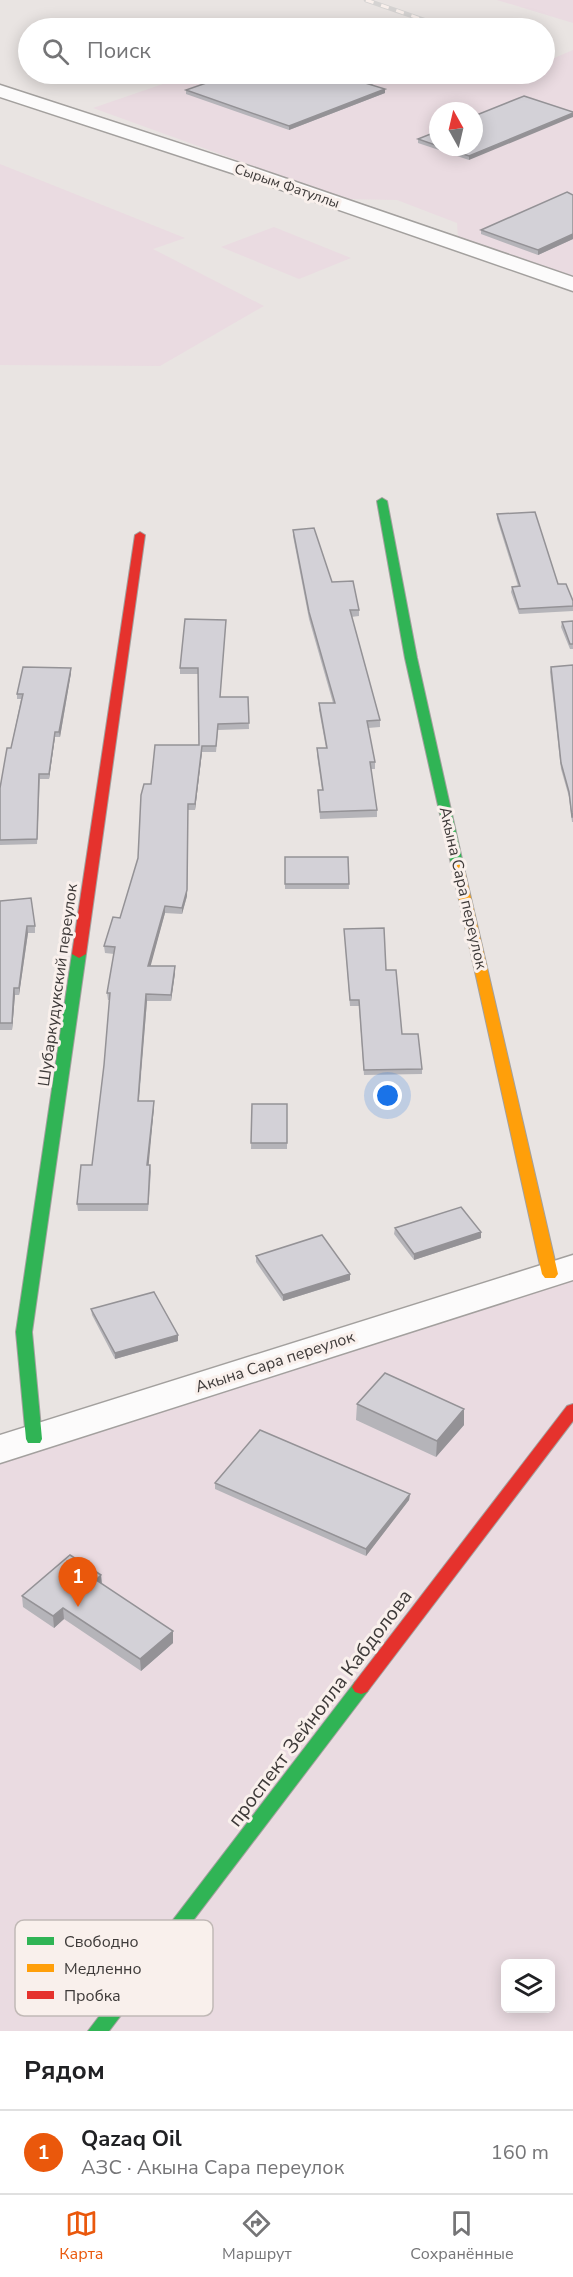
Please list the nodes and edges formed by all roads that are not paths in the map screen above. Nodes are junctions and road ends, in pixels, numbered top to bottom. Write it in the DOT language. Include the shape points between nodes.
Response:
graph roads {
  1 [pos="0,91"];
  2 [pos="573,284"];
  3 [pos="382,501"];
  4 [pos="140,536"];
  5 [pos="562,1270"];
  6 [pos="573,1410"];
  7 [pos="17,1444"];
  8 [pos="183,1920"];
  9 [pos="109,2016"];
  10 [pos="98,2031"];
  1 -- 2 [label="street, Сырым Фатуллы"];
  3 -- 5 [label="street, Акына Сара переулок" via="411,658"];
  4 -- 7 [label="street, Шубаркудукский переулок" via="24,1332"];
  5 -- 7 [label="street, Акына Сара переулок"];
  6 -- 8 [label="street, проспект Зейнолла Кабдолова"];
  9 -- 10 [label="street, проспект Зейнолла Кабдолова"];
}
